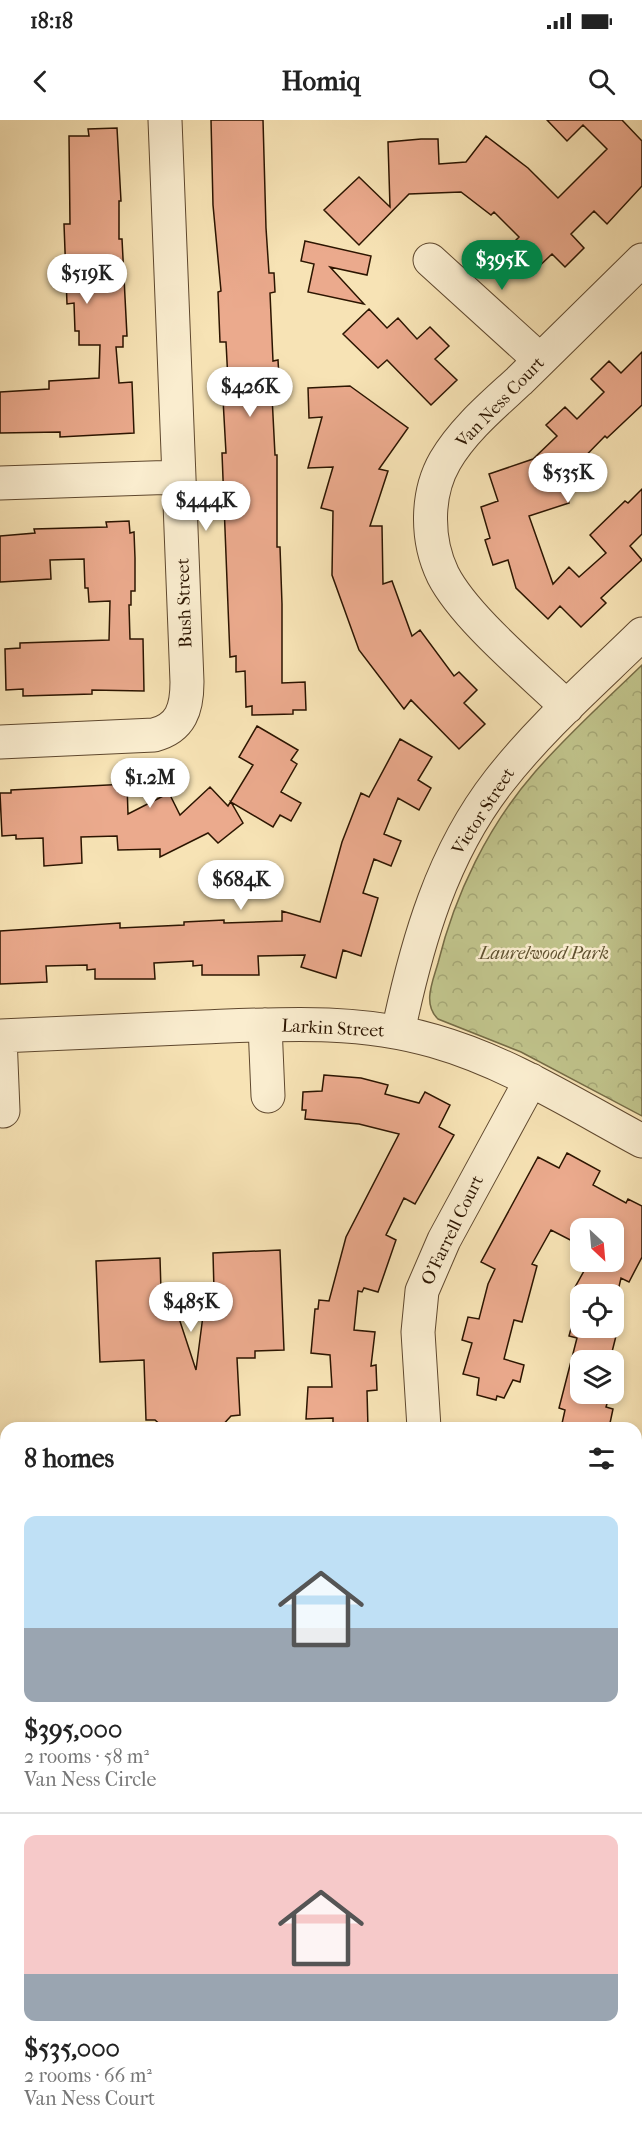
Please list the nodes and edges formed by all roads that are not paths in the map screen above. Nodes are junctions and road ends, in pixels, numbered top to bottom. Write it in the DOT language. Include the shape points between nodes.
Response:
graph roads {
  1 [pos="165,120"];
  2 [pos="430,260"];
  3 [pos="642,260"];
  4 [pos="540,360"];
  5 [pos="179,477"];
  6 [pos="0,483"];
  7 [pos="642,634"];
  8 [pos="567,707"];
  9 [pos="0,742"];
  10 [pos="266,1024"];
  11 [pos="398,1032"];
  12 [pos="0,1036"];
  13 [pos="531,1080"];
  14 [pos="268,1096"];
  15 [pos="3,1111"];
  16 [pos="642,1142"];
  17 [pos="424,1422"];
  1 -- 5 [label="street, Bush Street"];
  2 -- 4 [label="street"];
  3 -- 4 [label="street, Van Ness Court"];
  4 -- 8 [label="street, Van Ness Court" via="457,443 437,478 430,517 436,554 451,589"];
  5 -- 6 [label="street"];
  5 -- 9 [label="street, Bush Street" via="187,682 183,716 171,728 154,735"];
  7 -- 8 [label="street, Victor Street"];
  8 -- 11 [label="street, Victor Street" via="499,781 450,861 423,929"];
  10 -- 11 [label="street, Larkin Street" via="344,1024"];
  10 -- 12 [label="street, Larkin Street"];
  10 -- 14 [label="street"];
  11 -- 13 [label="street, Larkin Street" via="464,1051"];
  12 -- 15 [label="street"];
  13 -- 16 [label="street, Larkin Street"];
  13 -- 17 [label="street, O'Farrell Court" via="433,1262 422,1291 417,1332"];
}
